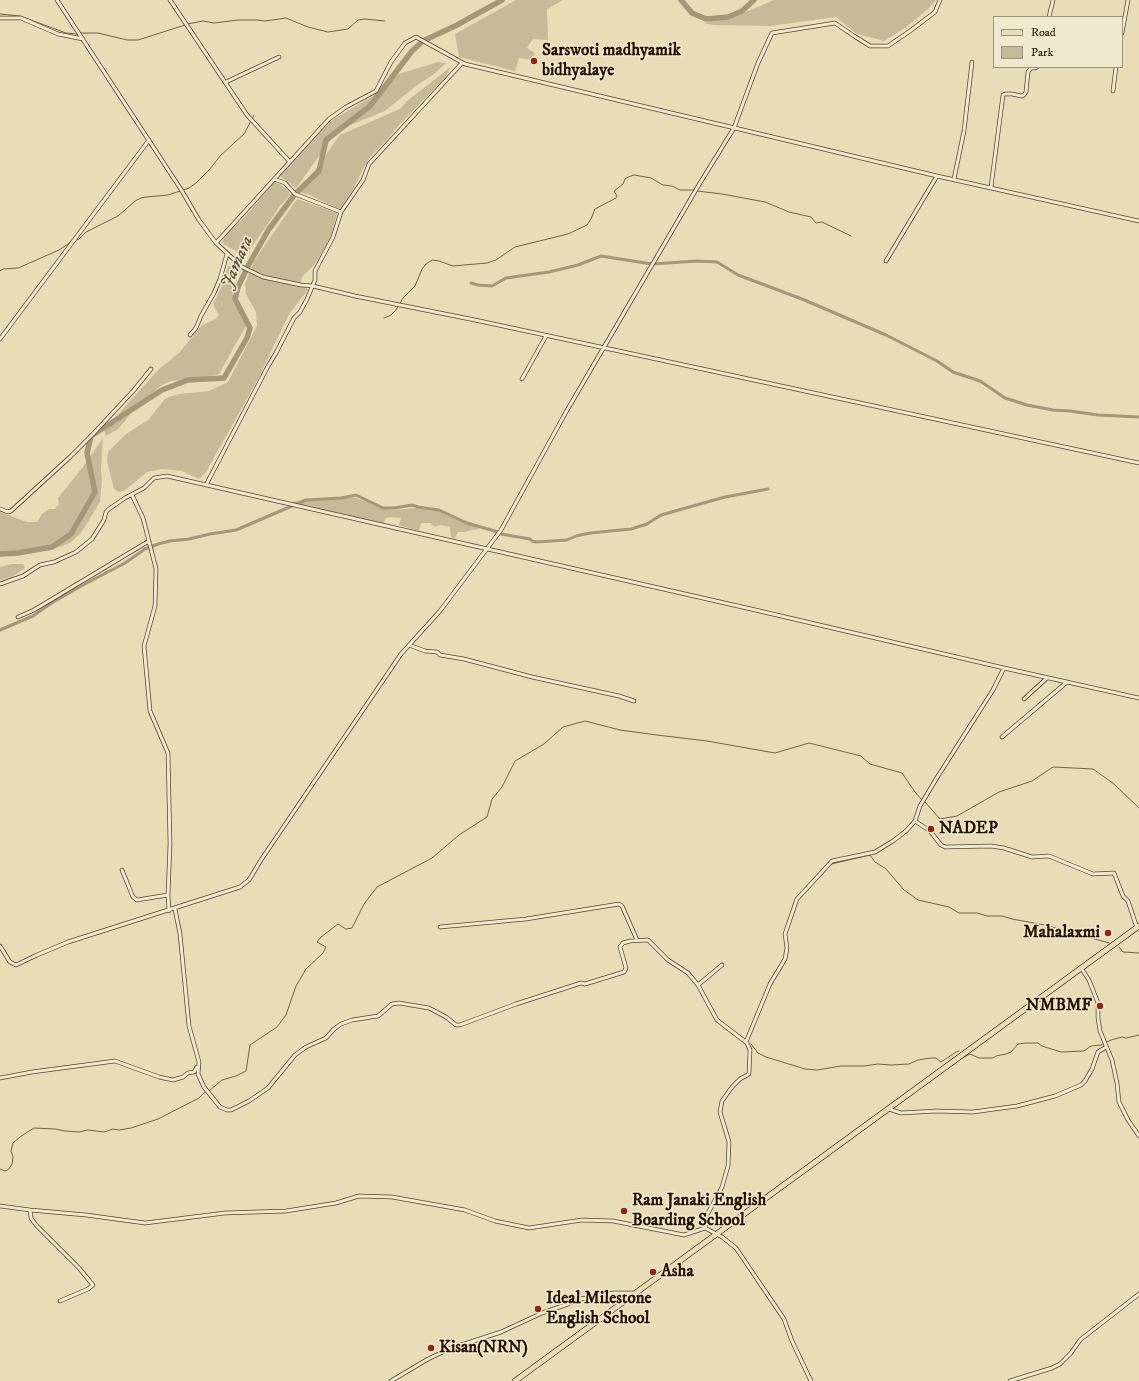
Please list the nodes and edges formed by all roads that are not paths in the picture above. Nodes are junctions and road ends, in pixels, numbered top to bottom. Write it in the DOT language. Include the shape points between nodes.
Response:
graph roads {
  1 [pos="57,0"];
  2 [pos="170,0"];
  3 [pos="940,0"];
  4 [pos="1053,0"];
  5 [pos="1128,0"];
  6 [pos="1049,16"];
  7 [pos="0,18"];
  8 [pos="1123,28"];
  9 [pos="83,39"];
  10 [pos="279,57"];
  11 [pos="972,62"];
  12 [pos="462,63"];
  13 [pos="1031,68"];
  14 [pos="1116,68"];
  15 [pos="226,82"];
  16 [pos="1112,91"];
  17 [pos="734,128"];
  18 [pos="148,140"];
  19 [pos="290,162"];
  20 [pos="937,176"];
  21 [pos="274,179"];
  22 [pos="954,179"];
  23 [pos="991,187"];
  24 [pos="342,212"];
  25 [pos="1139,221"];
  26 [pos="216,243"];
  27 [pos="227,254"];
  28 [pos="886,261"];
  29 [pos="313,286"];
  30 [pos="190,336"];
  31 [pos="546,336"];
  32 [pos="0,339"];
  33 [pos="605,348"];
  34 [pos="151,369"];
  35 [pos="522,379"];
  36 [pos="1139,463"];
  37 [pos="206,485"];
  38 [pos="132,495"];
  39 [pos="0,509"];
  40 [pos="149,541"];
  41 [pos="487,550"];
  42 [pos="0,584"];
  43 [pos="18,618"];
  44 [pos="409,645"];
  45 [pos="1004,668"];
  46 [pos="1047,678"];
  47 [pos="1067,682"];
  48 [pos="1139,698"];
  49 [pos="1024,699"];
  50 [pos="634,701"];
  51 [pos="1002,737"];
  52 [pos="915,821"];
  53 [pos="122,870"];
  54 [pos="168,895"];
  55 [pos="174,909"];
  56 [pos="169,911"];
  57 [pos="440,927"];
  58 [pos="1138,927"];
  59 [pos="637,940"];
  60 [pos="0,946"];
  61 [pos="722,965"];
  62 [pos="1081,968"];
  63 [pos="698,985"];
  64 [pos="746,1042"];
  65 [pos="1105,1045"];
  66 [pos="199,1062"];
  67 [pos="0,1078"];
  68 [pos="888,1109"];
  69 [pos="1139,1136"];
  70 [pos="0,1206"];
  71 [pos="30,1210"];
  72 [pos="705,1228"];
  73 [pos="717,1235"];
  74 [pos="636,1293"];
  75 [pos="1139,1294"];
  76 [pos="60,1301"];
  77 [pos="391,1381"];
  78 [pos="515,1381"];
  79 [pos="811,1381"];
  80 [pos="1010,1381"];
  1 -- 9 [label="street"];
  2 -- 15 [label="street"];
  3 -- 17 [label="street" via="935,12 888,46 870,46 836,23 772,34 758,63"];
  4 -- 6 [label="street"];
  5 -- 8 [label="street"];
  7 -- 9 [label="street" via="21,18 58,34"];
  9 -- 18 [label="street"];
  10 -- 15 [label="street"];
  11 -- 22 [label="street" via="964,131"];
  12 -- 17 [label="street"];
  12 -- 19 [label="street" via="416,37 405,43 391,62 376,91 330,119"];
  12 -- 24 [label="street" via="369,164 363,180"];
  13 -- 23 [label="street" via="1024,95 1003,96"];
  14 -- 16 [label="street"];
  15 -- 19 [label="street" via="247,115"];
  17 -- 20 [label="street"];
  17 -- 33 [label="street" via="656,257"];
  18 -- 26 [label="street"];
  18 -- 32 [label="street"];
  19 -- 21 [label="street"];
  20 -- 22 [label="street"];
  20 -- 28 [label="street"];
  21 -- 24 [label="street" via="285,183 295,194"];
  21 -- 26 [label="street"];
  22 -- 23 [label="street"];
  23 -- 25 [label="street"];
  24 -- 29 [label="street" via="333,237 315,271"];
  26 -- 27 [label="street"];
  27 -- 29 [label="street" via="242,267 263,278"];
  27 -- 30 [label="street" via="214,293"];
  29 -- 31 [label="street"];
  29 -- 37 [label="street"];
  31 -- 33 [label="street"];
  31 -- 35 [label="street"];
  33 -- 36 [label="street"];
  33 -- 41 [label="street" via="566,412 501,530"];
  34 -- 39 [label="street" via="93,434 11,511"];
  37 -- 38 [label="street" via="167,476 154,478"];
  37 -- 41 [label="street"];
  38 -- 40 [label="street" via="141,512"];
  38 -- 42 [label="street" via="106,512 92,539 76,552"];
  40 -- 43 [label="street"];
  40 -- 54 [label="street" via="156,565 157,584 155,606 144,646 150,711 168,753"];
  41 -- 44 [label="street" via="440,611"];
  41 -- 45 [label="street"];
  44 -- 50 [label="street" via="440,655"];
  44 -- 55 [label="street" via="396,660 249,880 240,887"];
  45 -- 46 [label="street"];
  45 -- 52 [label="street" via="993,690 920,806"];
  46 -- 47 [label="street"];
  46 -- 49 [label="street"];
  47 -- 48 [label="street"];
  47 -- 51 [label="street"];
  52 -- 58 [label="street" via="930,831 945,847 1004,848 1032,856 1049,856 1093,874 1114,873"];
  52 -- 64 [label="street" via="894,841 875,852 832,861 797,899 786,934 785,959 770,984"];
  53 -- 54 [label="street" via="137,900"];
  54 -- 56 [label="street"];
  55 -- 56 [label="street"];
  55 -- 66 [label="street" via="180,934 190,1026"];
  56 -- 60 [label="street" via="68,942 16,965 10,962"];
  57 -- 59 [label="street" via="526,919 619,904"];
  58 -- 62 [label="main road"];
  59 -- 63 [label="street" via="648,940 668,960 688,973"];
  59 -- 66 [label="street" via="623,943 620,947 626,968 624,972 582,983 460,1025 430,1008 399,1003 392,1004 378,1016 341,1024 326,1038 295,1055 268,1088 231,1110 220,1107 204,1087 198,1074"];
  61 -- 63 [label="street"];
  62 -- 65 [label="street" via="1097,998 1100,1031"];
  62 -- 68 [label="main road"];
  63 -- 64 [label="street" via="717,1020"];
  64 -- 72 [label="street" via="750,1050 748,1074 732,1087 722,1101 720,1112 729,1142 728,1166 722,1187 707,1215"];
  65 -- 68 [label="street" via="1098,1052 1085,1081 1055,1096 1017,1106 973,1112 901,1113"];
  65 -- 69 [label="street" via="1112,1060 1119,1102"];
  66 -- 67 [label="street" via="194,1072 174,1080 115,1061"];
  68 -- 73 [label="main road"];
  70 -- 71 [label="street"];
  71 -- 72 [label="street" via="145,1223 225,1213 286,1211 336,1203 359,1196 392,1196 465,1210 495,1221 529,1228 582,1220 613,1221 684,1235"];
  71 -- 76 [label="street" via="31,1218 36,1225 93,1285"];
  72 -- 73 [label="street"];
  73 -- 74 [label="main road"];
  73 -- 79 [label="street" via="736,1248 776,1306"];
  74 -- 77 [label="street" via="614,1293 580,1299 501,1332 449,1349"];
  74 -- 78 [label="main road"];
  75 -- 80 [label="street" via="1080,1340 1060,1364"];
}
